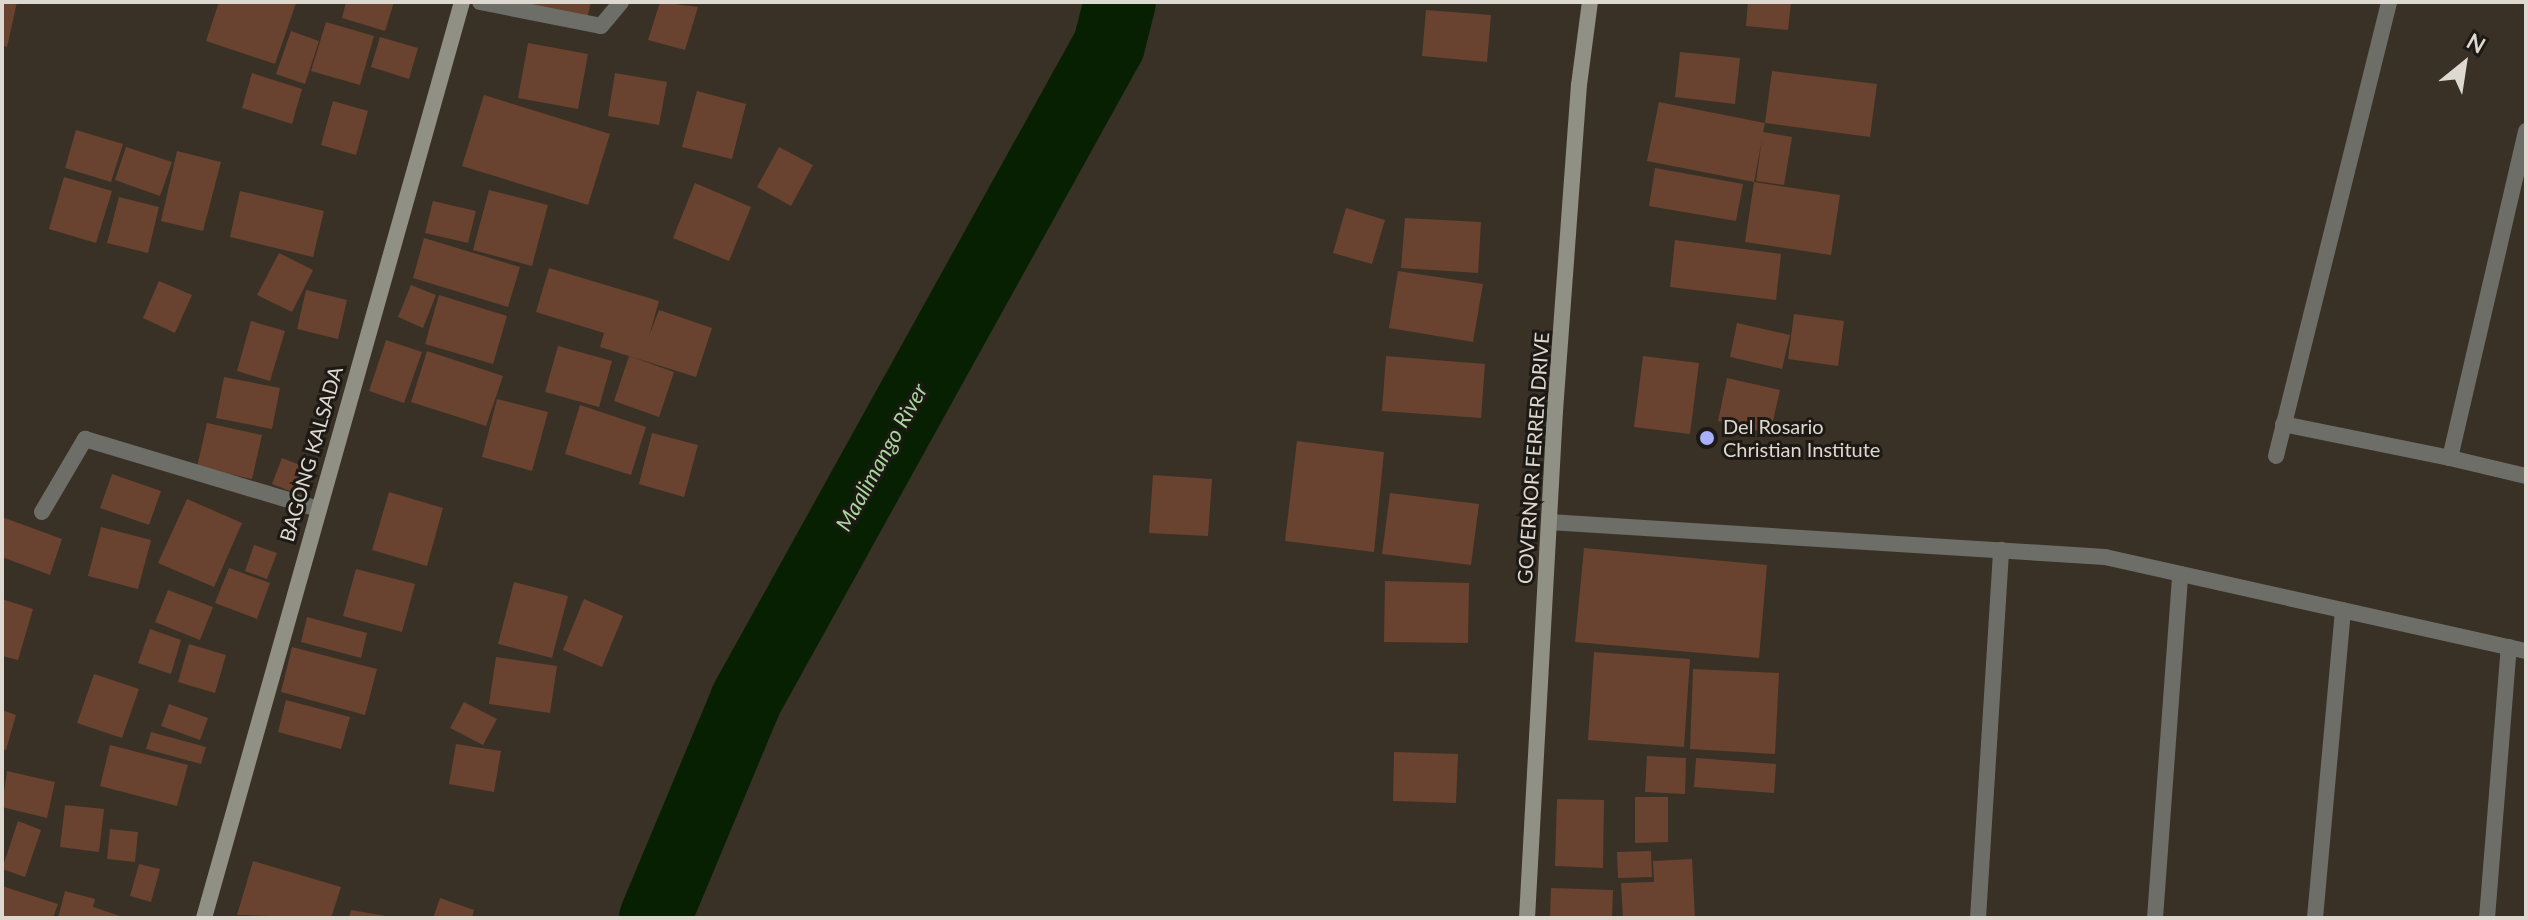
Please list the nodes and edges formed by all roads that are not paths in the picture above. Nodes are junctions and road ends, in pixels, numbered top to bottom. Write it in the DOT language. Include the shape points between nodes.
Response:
graph roads {
  1 [pos="462,2"];
  2 [pos="480,2"];
  3 [pos="621,2"];
  4 [pos="1590,2"];
  5 [pos="2389,2"];
  6 [pos="2526,131"];
  7 [pos="2283,424"];
  8 [pos="2276,456"];
  9 [pos="2450,458"];
  10 [pos="2526,476"];
  11 [pos="315,508"];
  12 [pos="42,512"];
  13 [pos="1549,522"];
  14 [pos="2001,550"];
  15 [pos="2180,574"];
  16 [pos="2343,610"];
  17 [pos="2518,649"];
  18 [pos="204,918"];
  19 [pos="1527,918"];
  20 [pos="1978,918"];
  21 [pos="2155,918"];
  22 [pos="2315,918"];
  23 [pos="2487,918"];
  1 -- 11 [label="street, BAGONG KALSADA"];
  2 -- 3 [label="street" via="601,26"];
  4 -- 13 [label="street, GOVERNOR FERRER DRIVE" via="1579,85"];
  5 -- 7 [label="street"];
  6 -- 9 [label="street"];
  7 -- 8 [label="street"];
  7 -- 9 [label="street"];
  9 -- 10 [label="street"];
  11 -- 12 [label="street" via="85,439"];
  11 -- 18 [label="street, BAGONG KALSADA"];
  13 -- 14 [label="street"];
  13 -- 19 [label="street, GOVERNOR FERRER DRIVE"];
  14 -- 15 [label="street" via="2105,557"];
  14 -- 20 [label="street"];
  15 -- 16 [label="street"];
  15 -- 21 [label="street"];
  16 -- 17 [label="street"];
  16 -- 22 [label="street"];
  17 -- 23 [label="street"];
}
